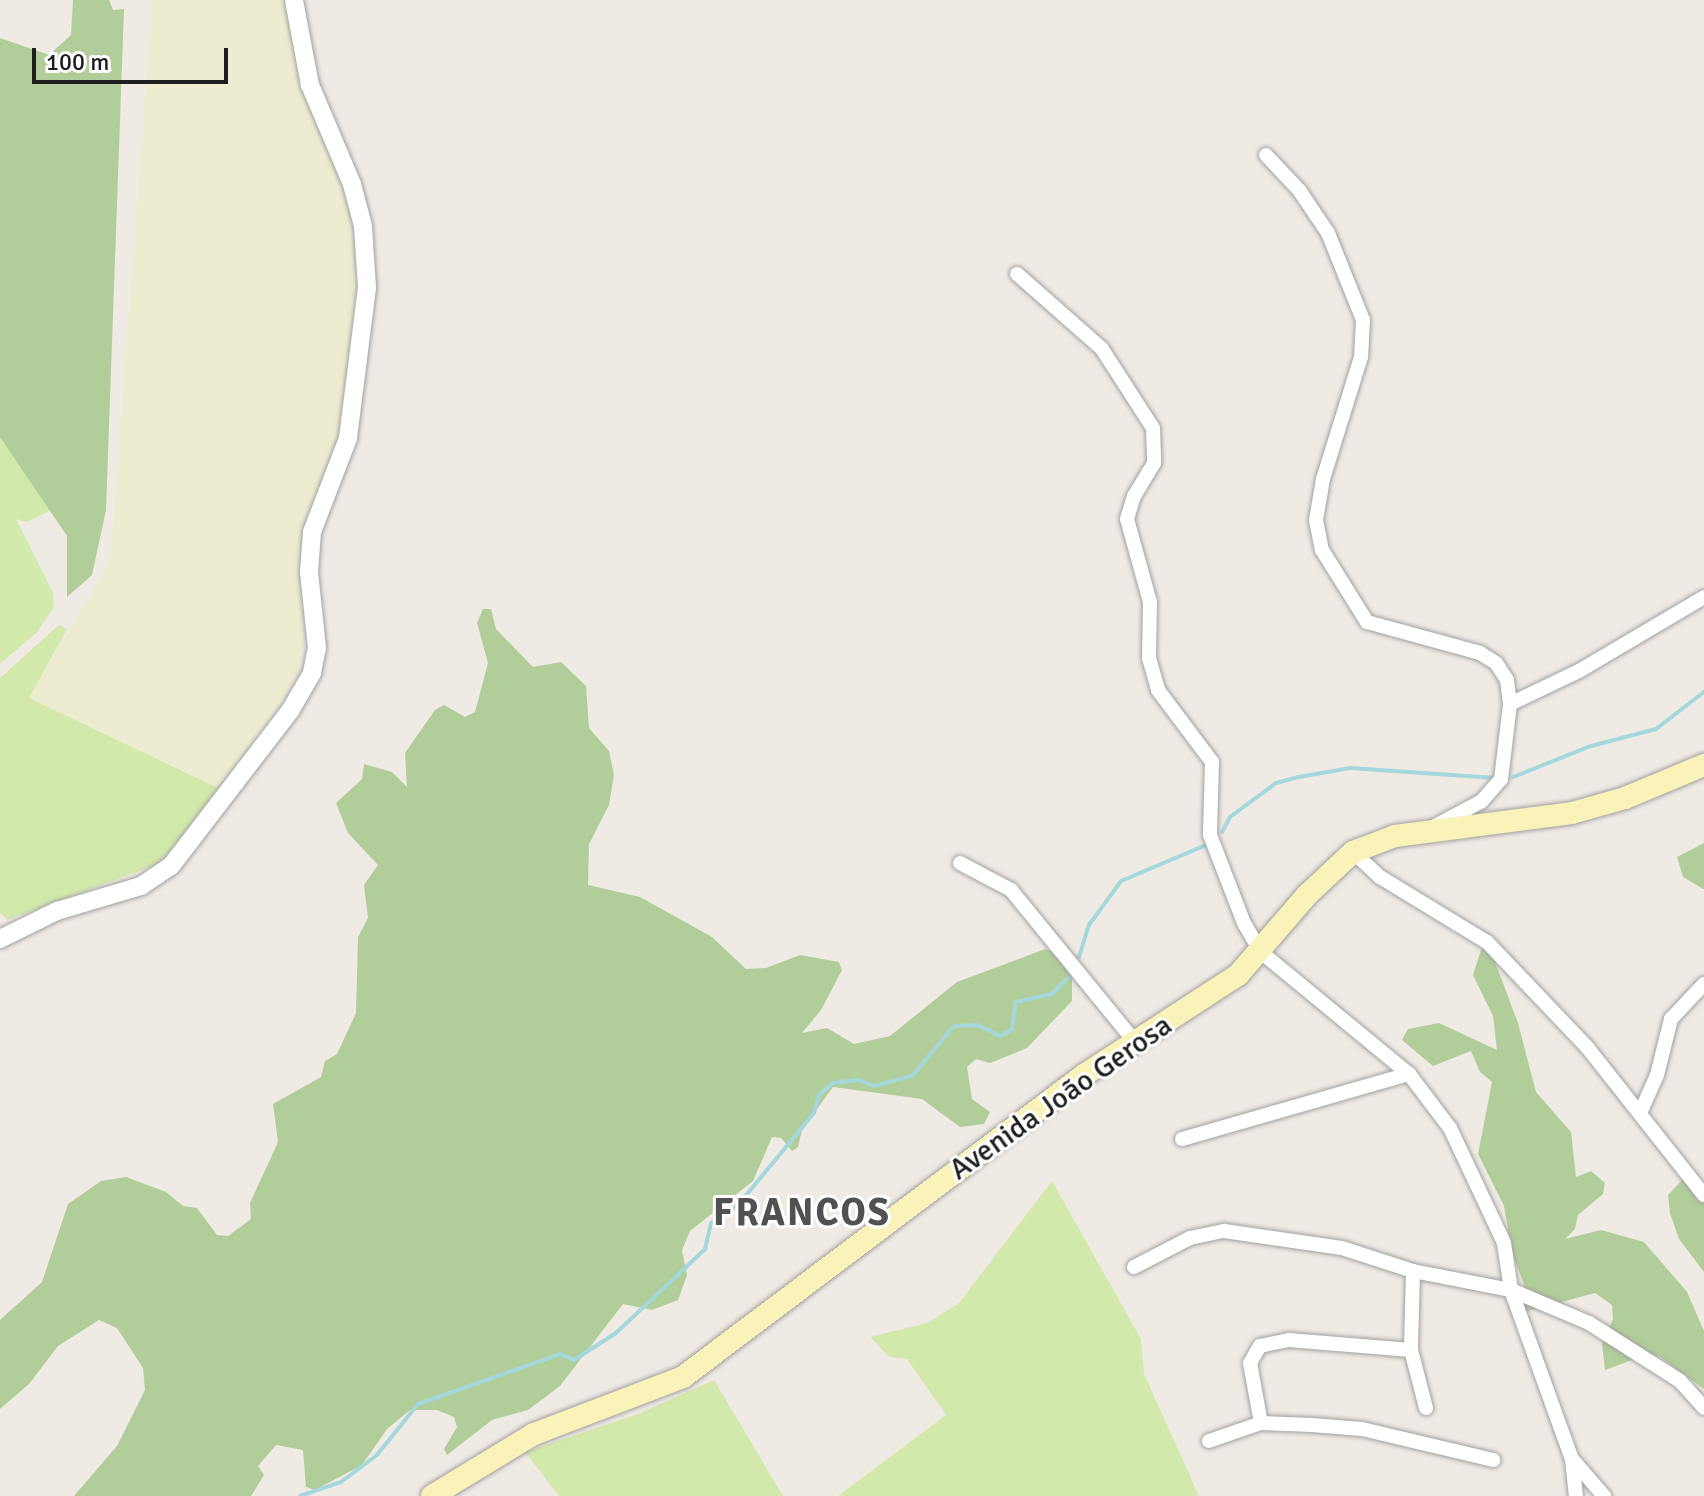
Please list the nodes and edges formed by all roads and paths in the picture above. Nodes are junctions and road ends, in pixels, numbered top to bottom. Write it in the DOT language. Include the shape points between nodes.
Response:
graph roads {
  1 [pos="294,0"];
  2 [pos="1266,155"];
  3 [pos="1017,274"];
  4 [pos="1704,597"];
  5 [pos="1510,704"];
  6 [pos="1702,768"];
  7 [pos="1424,832"];
  8 [pos="1353,852"];
  9 [pos="960,863"];
  10 [pos="0,939"];
  11 [pos="1261,952"];
  12 [pos="1704,984"];
  13 [pos="1134,1041"];
  14 [pos="1409,1074"];
  15 [pos="1641,1111"];
  16 [pos="1182,1139"];
  17 [pos="1704,1195"];
  18 [pos="1134,1267"];
  19 [pos="1413,1271"];
  20 [pos="1511,1290"];
  21 [pos="1411,1350"];
  22 [pos="1426,1408"];
  23 [pos="1704,1408"];
  24 [pos="1261,1423"];
  25 [pos="1209,1441"];
  26 [pos="1572,1459"];
  27 [pos="1493,1460"];
  28 [pos="432,1496"];
  29 [pos="1576,1496"];
  30 [pos="1604,1496"];
  1 -- 10 [label="street" via="310,85 352,184 363,226 367,287 348,438 312,532 309,572 317,648 312,673 290,711 171,866 141,886 57,911"];
  2 -- 5 [label="street" via="1299,190 1328,233 1363,320 1361,357 1321,490 1316,520 1322,550 1367,622 1480,653 1496,663 1507,680"];
  3 -- 11 [label="street" via="1102,349 1153,428 1154,463 1127,519 1150,602 1151,669 1158,690 1212,762 1210,835"];
  4 -- 5 [label="street" via="1579,671"];
  5 -- 7 [label="street" via="1505,761 1494,791"];
  6 -- 7 [label="main road, Avenida João Gerosa" via="1572,813"];
  7 -- 8 [label="main road, Avenida João Gerosa" via="1395,836"];
  8 -- 11 [label="main road, Avenida João Gerosa" via="1307,895"];
  8 -- 15 [label="street" via="1380,877 1487,942"];
  9 -- 13 [label="street" via="1011,890"];
  11 -- 13 [label="main road, Avenida João Gerosa" via="1208,998"];
  11 -- 14 [label="street"];
  12 -- 15 [label="street" via="1671,1019 1657,1075"];
  13 -- 28 [label="main road, Avenida João Gerosa" via="683,1377 534,1434"];
  14 -- 16 [label="street"];
  14 -- 20 [label="street" via="1450,1128 1481,1187 1504,1243"];
  15 -- 17 [label="street"];
  18 -- 19 [label="street" via="1190,1238 1224,1231 1342,1248"];
  19 -- 20 [label="street"];
  19 -- 21 [label="street"];
  20 -- 23 [label="street" via="1622,1341 1680,1381"];
  20 -- 26 [label="street"];
  21 -- 22 [label="street"];
  21 -- 24 [label="street" via="1289,1340 1260,1346 1250,1363"];
  24 -- 25 [label="street"];
  24 -- 27 [label="street" via="1362,1429"];
  26 -- 29 [label="street"];
  26 -- 30 [label="street"];
}
